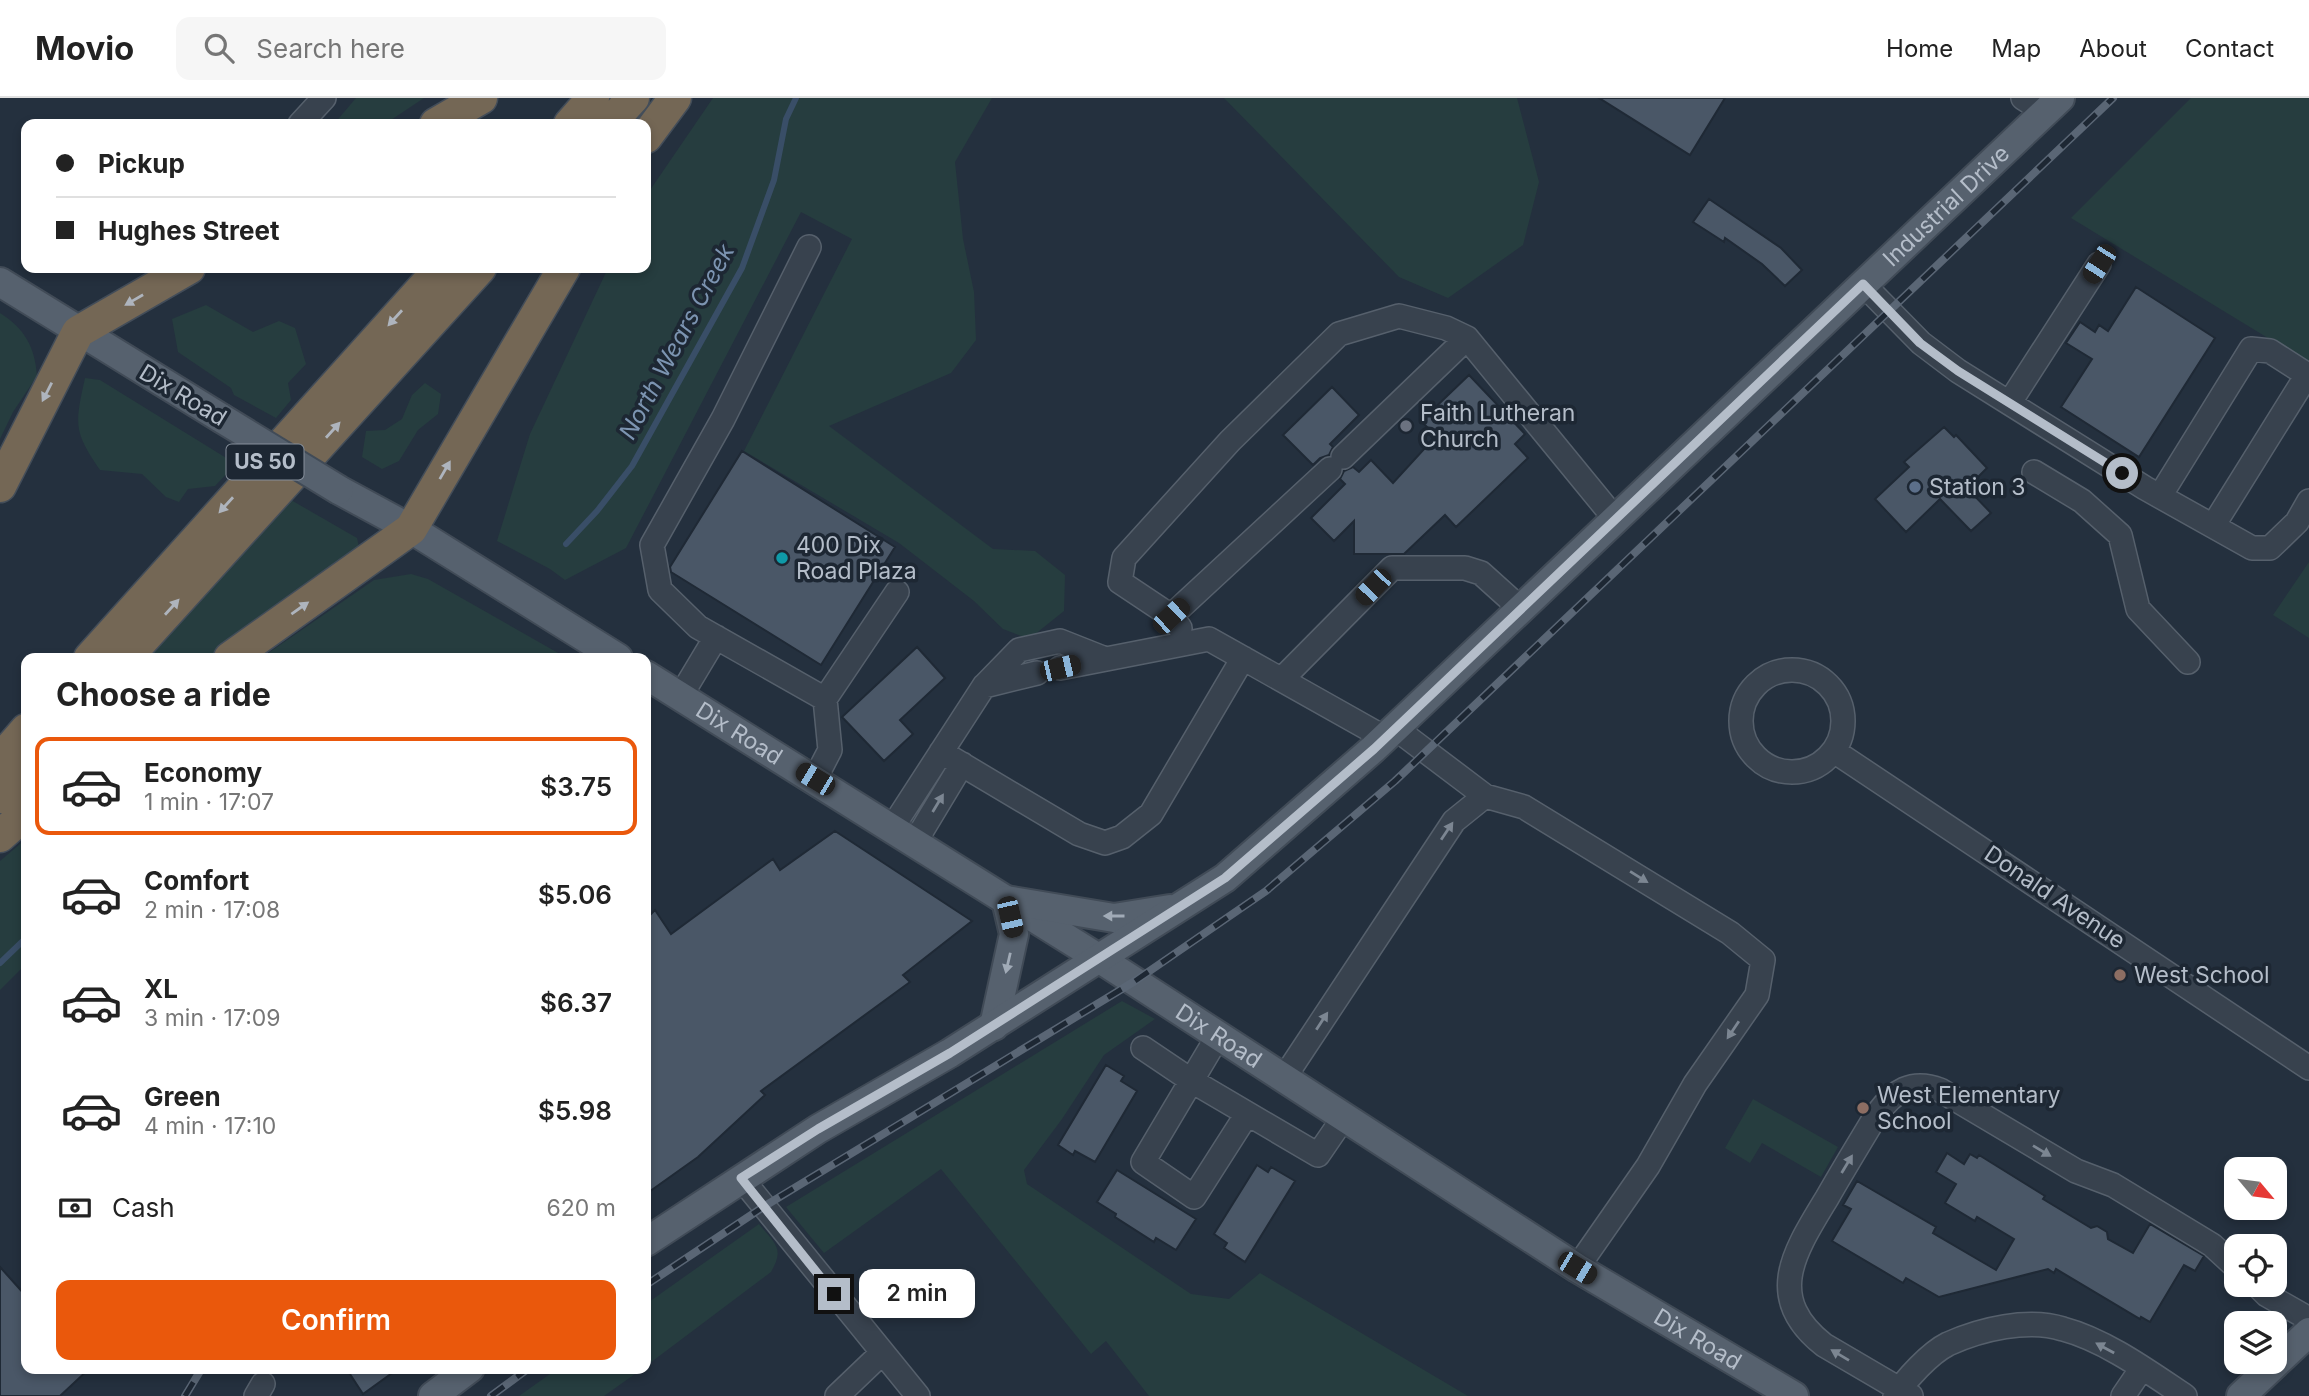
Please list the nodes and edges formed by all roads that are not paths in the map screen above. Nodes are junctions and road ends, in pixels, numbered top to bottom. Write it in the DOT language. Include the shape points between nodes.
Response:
graph roads {
  1 [pos="324,98"];
  2 [pos="481,98"];
  3 [pos="593,98"];
  4 [pos="633,98"];
  5 [pos="675,98"];
  6 [pos="2043,103"];
  7 [pos="305,119"];
  8 [pos="445,119"];
  9 [pos="574,119"];
  10 [pos="614,119"];
  11 [pos="651,130"];
  12 [pos="809,247"];
  13 [pos="2099,264"];
  14 [pos="180,273"];
  15 [pos="436,273"];
  16 [pos="475,273"];
  17 [pos="561,273"];
  18 [pos="0,282"];
  19 [pos="1863,284"];
  20 [pos="78,332"];
  21 [pos="1467,338"];
  22 [pos="2308,376"];
  23 [pos="2010,402"];
  24 [pos="2034,472"];
  25 [pos="0,486"];
  26 [pos="2160,496"];
  27 [pos="2309,501"];
  28 [pos="1616,520"];
  29 [pos="2213,526"];
  30 [pos="411,529"];
  31 [pos="897,592"];
  32 [pos="1521,609"];
  33 [pos="1171,616"];
  34 [pos="716,637"];
  35 [pos="1191,642"];
  36 [pos="94,653"];
  37 [pos="131,653"];
  38 [pos="237,653"];
  39 [pos="610,653"];
  40 [pos="1103,658"];
  41 [pos="1243,658"];
  42 [pos="2188,662"];
  43 [pos="1060,668"];
  44 [pos="1037,673"];
  45 [pos="651,678"];
  46 [pos="1282,679"];
  47 [pos="984,686"];
  48 [pos="680,696"];
  49 [pos="825,699"];
  50 [pos="1390,733"];
  51 [pos="21,736"];
  52 [pos="1834,751"];
  53 [pos="941,752"];
  54 [pos="0,760"];
  55 [pos="962,764"];
  56 [pos="21,774"];
  57 [pos="815,779"];
  58 [pos="1485,796"];
  59 [pos="0,797"];
  60 [pos="21,817"];
  61 [pos="903,835"];
  62 [pos="0,836"];
  63 [pos="1006,900"];
  64 [pos="1181,907"];
  65 [pos="1100,959"];
  66 [pos="994,1026"];
  67 [pos="1218,1036"];
  68 [pos="1143,1048"];
  69 [pos="2309,1068"];
  70 [pos="1284,1078"];
  71 [pos="1192,1081"];
  72 [pos="1247,1114"];
  73 [pos="1344,1117"];
  74 [pos="741,1178"];
  75 [pos="651,1239"];
  76 [pos="2224,1256"];
  77 [pos="1577,1268"];
  78 [pos="2270,1297"];
  79 [pos="2309,1319"];
  80 [pos="2309,1332"];
  81 [pos="882,1353"];
  82 [pos="2142,1368"];
  83 [pos="462,1374"];
  84 [pos="1901,1394"];
  85 [pos="433,1396"];
  86 [pos="837,1396"];
  87 [pos="918,1396"];
  88 [pos="1794,1396"];
  89 [pos="2123,1396"];
  90 [pos="2185,1396"];
  91 [pos="2241,1396"];
  1 -- 7 [label="street"];
  2 -- 8 [label="highway"];
  3 -- 9 [label="highway"];
  4 -- 10 [label="highway"];
  5 -- 11 [label="highway"];
  6 -- 19 [label="main road, Industrial Drive"];
  12 -- 34 [label="street" via="723,419 652,545 660,590 698,627"];
  13 -- 23 [label="street"];
  14 -- 20 [label="highway, one-way"];
  15 -- 36 [label="highway, US 50, one-way"];
  37 -- 16 [label="highway, US 50, one-way"];
  30 -- 17 [label="highway, one-way"];
  18 -- 20 [label="main road, Dix Road"];
  19 -- 23 [label="street" via="1920,343"];
  19 -- 28 [label="main road, Industrial Drive"];
  20 -- 25 [label="highway, one-way"];
  20 -- 30 [label="main road, Dix Road, bridge"];
  21 -- 28 [label="street"];
  21 -- 33 [label="street"];
  21 -- 33 [label="street" via="1399,316 1339,334 1230,441 1124,558 1120,582"];
  22 -- 26 [label="street" via="2270,351 2251,349"];
  22 -- 29 [label="street"];
  23 -- 26 [label="street"];
  24 -- 42 [label="street" via="2082,501 2120,535 2138,609"];
  26 -- 29 [label="street"];
  27 -- 29 [label="street" via="2297,522 2270,548 2252,548"];
  28 -- 32 [label="main road, Industrial Drive"];
  38 -- 30 [label="highway, one-way"];
  30 -- 39 [label="main road, Dix Road"];
  31 -- 49 [label="street"];
  32 -- 46 [label="street" via="1481,573 1465,568 1392,568"];
  32 -- 50 [label="main road, Industrial Drive"];
  33 -- 35 [label="street"];
  34 -- 48 [label="street"];
  34 -- 49 [label="street"];
  35 -- 40 [label="street"];
  35 -- 41 [label="street" via="1209,639"];
  40 -- 43 [label="street"];
  40 -- 47 [label="street" via="1060,641 1019,650"];
  41 -- 46 [label="street"];
  41 -- 55 [label="street" via="1151,814 1113,840 1105,843 1079,834"];
  44 -- 47 [label="street"];
  45 -- 48 [label="main road, Dix Road"];
  46 -- 50 [label="street"];
  47 -- 53 [label="street"];
  48 -- 57 [label="main road, Dix Road"];
  49 -- 57 [label="street" via="830,750"];
  50 -- 58 [label="street"];
  50 -- 64 [label="main road, Industrial Drive" via="1225,878"];
  51 -- 54 [label="highway"];
  52 -- 52 [label="street" via="1844,721 1834,690 1822,679 1792,669 1776,672 1750,691 1741,722 1751,752 1762,763 1793,773 1816,767"];
  52 -- 69 [label="street, Donald Avenue"];
  53 -- 55 [label="street"];
  53 -- 61 [label="street"];
  61 -- 55 [label="street, one-way"];
  56 -- 59 [label="highway"];
  57 -- 61 [label="main road, Dix Road"];
  70 -- 58 [label="street, one-way" via="1454,821"];
  58 -- 77 [label="street, one-way" via="1524,807 1730,933 1763,960 1757,995"];
  60 -- 62 [label="highway"];
  61 -- 63 [label="main road, Dix Road"];
  64 -- 63 [label="main road, one-way" via="1114,918"];
  63 -- 65 [label="main road, Dix Road"];
  63 -- 66 [label="main road, one-way" via="1014,934"];
  64 -- 65 [label="main road, Industrial Drive"];
  65 -- 66 [label="main road, Industrial Drive"];
  65 -- 67 [label="main road, Dix Road"];
  66 -- 74 [label="main road, Industrial Drive"];
  67 -- 70 [label="main road, Dix Road"];
  67 -- 71 [label="street"];
  68 -- 71 [label="street"];
  70 -- 73 [label="main road, Dix Road"];
  71 -- 72 [label="street"];
  71 -- 72 [label="street" via="1143,1163 1194,1197"];
  72 -- 73 [label="street" via="1318,1155"];
  73 -- 77 [label="main road, Dix Road"];
  74 -- 75 [label="main road, Industrial Drive"];
  74 -- 81 [label="street"];
  84 -- 76 [label="street, one-way" via="1811,1335 1794,1310 1789,1282 1801,1242 1877,1114 1909,1086 1940,1090 2076,1171 2113,1185"];
  77 -- 88 [label="main road, Dix Road"];
  78 -- 79 [label="street"];
  80 -- 91 [label="main road"];
  81 -- 86 [label="street"];
  81 -- 87 [label="street"];
  82 -- 84 [label="street, one-way" via="2062,1328 2024,1325 1946,1345 1905,1380"];
  82 -- 89 [label="street"];
  82 -- 90 [label="street"];
  83 -- 85 [label="main road"];
}
